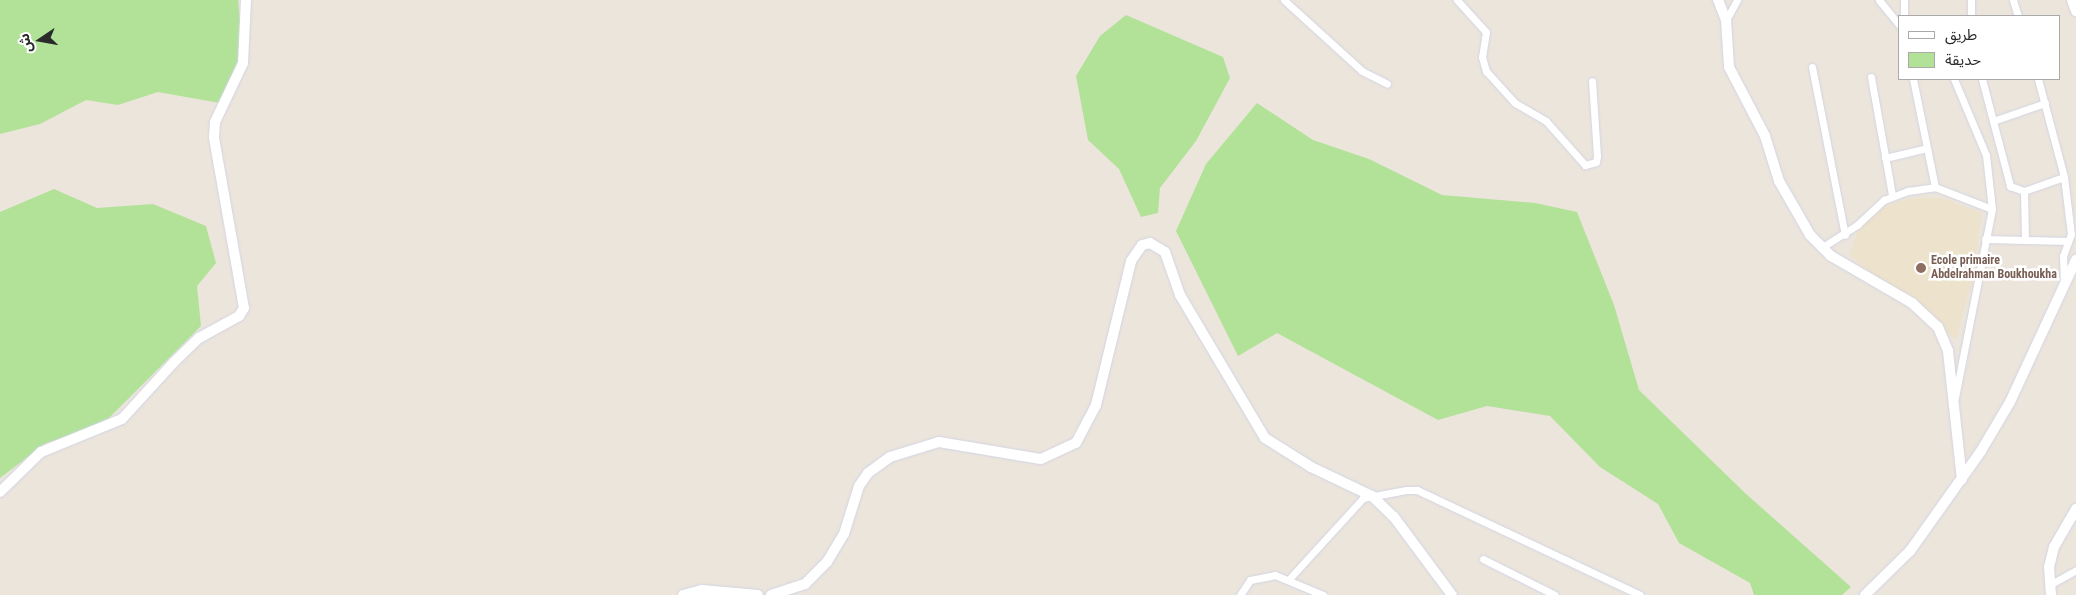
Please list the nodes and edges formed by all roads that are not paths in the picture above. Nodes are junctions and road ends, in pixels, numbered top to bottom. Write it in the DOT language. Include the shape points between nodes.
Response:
graph roads {
  1 [pos="246,0"];
  2 [pos="1284,0"];
  3 [pos="1457,0"];
  4 [pos="1718,0"];
  5 [pos="1737,0"];
  6 [pos="1879,0"];
  7 [pos="1904,0"];
  8 [pos="1971,0"];
  9 [pos="2013,0"];
  10 [pos="2072,0"];
  11 [pos="2076,11"];
  12 [pos="1904,15"];
  13 [pos="1971,15"];
  14 [pos="2018,15"];
  15 [pos="1726,20"];
  16 [pos="1898,24"];
  17 [pos="1812,67"];
  18 [pos="1871,77"];
  19 [pos="1913,80"];
  20 [pos="1954,80"];
  21 [pos="1982,80"];
  22 [pos="2038,80"];
  23 [pos="1592,81"];
  24 [pos="1387,84"];
  25 [pos="2045,103"];
  26 [pos="1993,121"];
  27 [pos="1927,148"];
  28 [pos="1885,158"];
  29 [pos="1991,176"];
  30 [pos="2064,177"];
  31 [pos="2006,178"];
  32 [pos="1935,187"];
  33 [pos="2024,191"];
  34 [pos="1892,195"];
  35 [pos="1992,209"];
  36 [pos="1845,235"];
  37 [pos="1985,239"];
  38 [pos="2025,240"];
  39 [pos="2068,241"];
  40 [pos="1821,248"];
  41 [pos="2076,260"];
  42 [pos="2064,280"];
  43 [pos="1954,400"];
  44 [pos="1962,479"];
  45 [pos="0,492"];
  46 [pos="1372,496"];
  47 [pos="2076,509"];
  48 [pos="1483,559"];
  49 [pos="2076,570"];
  50 [pos="1290,578"];
  51 [pos="2051,584"];
  52 [pos="683,595"];
  53 [pos="758,595"];
  54 [pos="770,595"];
  55 [pos="1240,595"];
  56 [pos="1323,595"];
  57 [pos="1452,595"];
  58 [pos="1555,595"];
  59 [pos="1640,595"];
  60 [pos="1864,595"];
  61 [pos="2051,595"];
  1 -- 45 [label="main road" via="243,63 215,122 214,136 244,308 239,316 199,338 122,419 41,452"];
  2 -- 24 [label="street" via="1362,71"];
  3 -- 23 [label="street" via="1486,32 1482,57 1486,71 1515,103 1546,121 1585,165 1596,162 1597,156"];
  4 -- 15 [label="main road"];
  5 -- 15 [label="street"];
  6 -- 16 [label="street"];
  7 -- 12 [label="street"];
  8 -- 13 [label="street"];
  9 -- 14 [label="street"];
  10 -- 11 [label="main road"];
  15 -- 40 [label="main road" via="1730,67 1765,136 1779,181"];
  17 -- 36 [label="street"];
  18 -- 28 [label="street"];
  19 -- 27 [label="street"];
  20 -- 29 [label="street" via="1976,126"];
  21 -- 26 [label="street"];
  22 -- 25 [label="street"];
  25 -- 26 [label="street"];
  25 -- 30 [label="street"];
  26 -- 31 [label="street"];
  27 -- 28 [label="street"];
  27 -- 32 [label="street"];
  28 -- 34 [label="street"];
  29 -- 31 [label="street"];
  29 -- 35 [label="street"];
  30 -- 33 [label="street"];
  30 -- 39 [label="street" via="2071,234"];
  31 -- 33 [label="street" via="2014,190"];
  32 -- 34 [label="street"];
  32 -- 35 [label="street"];
  33 -- 38 [label="street"];
  34 -- 36 [label="street"];
  35 -- 37 [label="street"];
  36 -- 40 [label="street"];
  37 -- 38 [label="street"];
  37 -- 43 [label="street"];
  38 -- 39 [label="street"];
  39 -- 42 [label="street" via="2063,256"];
  40 -- 43 [label="main road" via="1928,315 1948,351"];
  41 -- 42 [label="main road"];
  42 -- 44 [label="main road" via="2010,402"];
  43 -- 44 [label="main road"];
  44 -- 60 [label="main road" via="1905,557"];
  46 -- 50 [label="street" via="1360,502"];
  46 -- 54 [label="main road" via="1311,468 1265,438 1180,295 1165,252 1150,244 1142,245 1131,261 1096,405 1076,443 1041,459 939,442 890,457 868,473 859,486 844,534 828,562 805,584"];
  46 -- 57 [label="main road" via="1394,517"];
  46 -- 59 [label="street" via="1417,490"];
  47 -- 51 [label="main road" via="2054,547 2049,567"];
  48 -- 58 [label="street"];
  49 -- 51 [label="street"];
  50 -- 55 [label="street" via="1264,575 1250,580"];
  50 -- 56 [label="street"];
  51 -- 61 [label="main road"];
  52 -- 53 [label="main road" via="702,590"];
}
